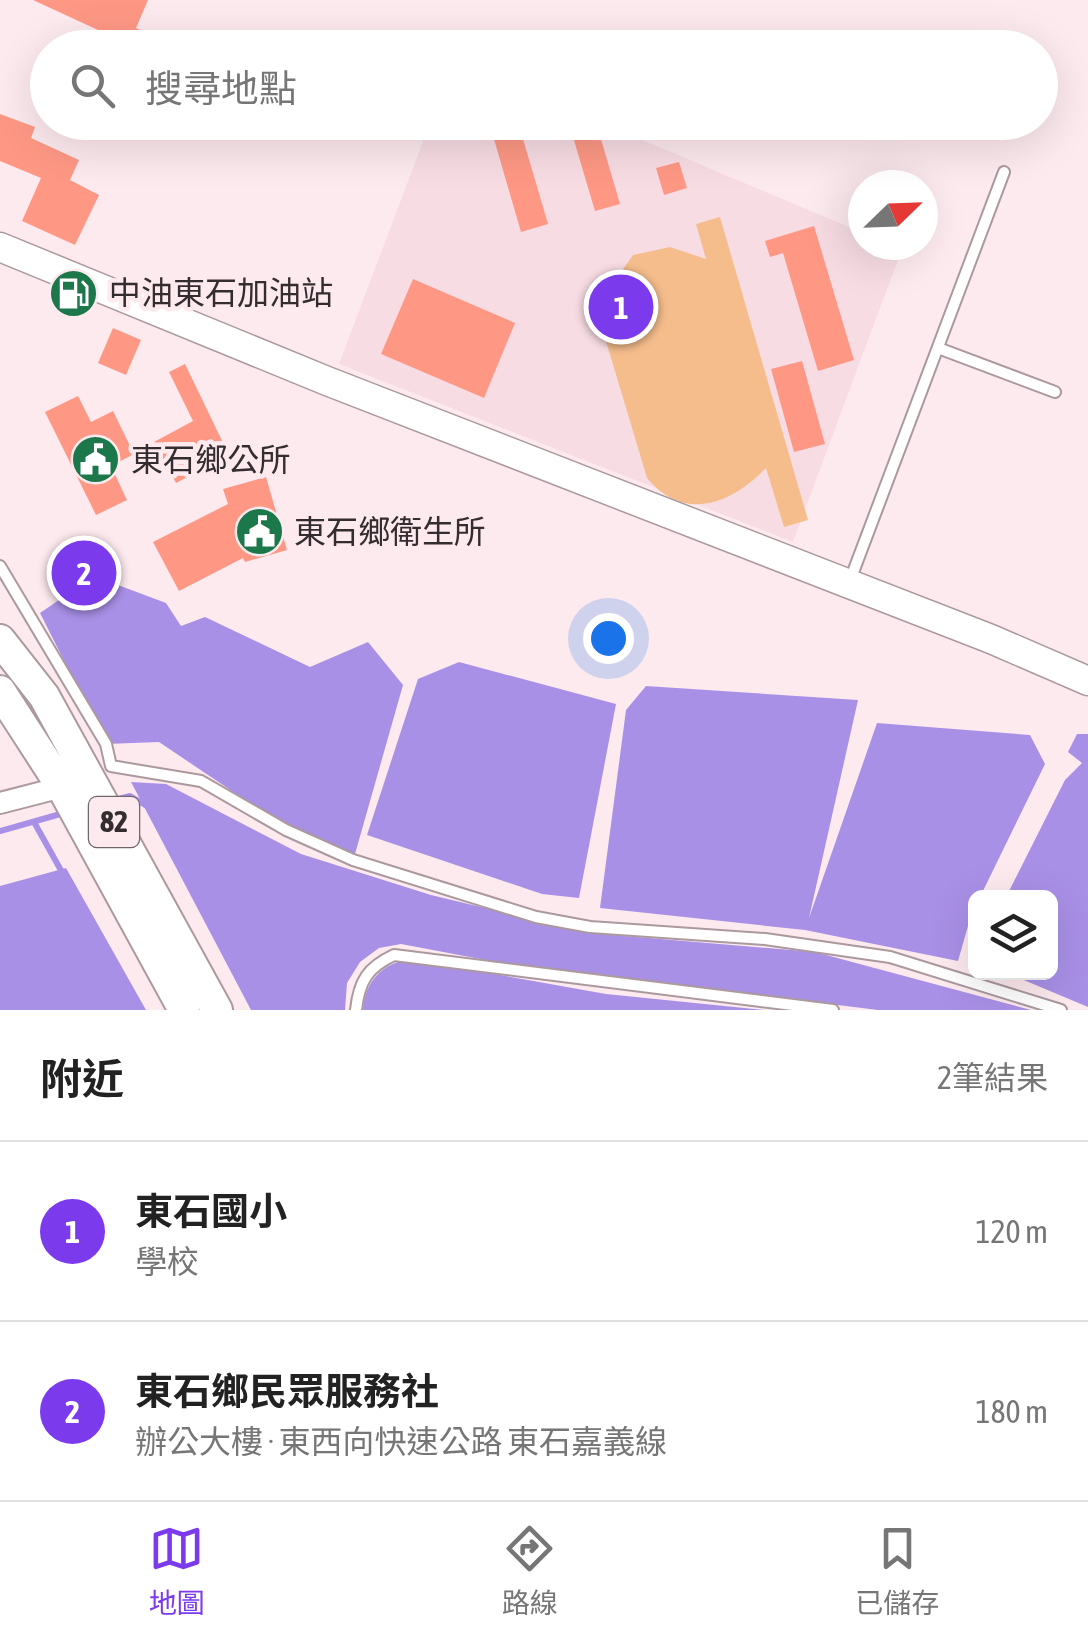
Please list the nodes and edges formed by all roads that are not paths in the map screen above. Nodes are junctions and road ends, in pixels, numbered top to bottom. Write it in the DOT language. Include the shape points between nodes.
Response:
graph roads {
  1 [pos="1004,172"];
  2 [pos="0,247"];
  3 [pos="938,348"];
  4 [pos="1055,392"];
  5 [pos="0,566"];
  6 [pos="849,583"];
  7 [pos="0,640"];
  8 [pos="1088,681"];
  9 [pos="0,691"];
  10 [pos="62,787"];
  11 [pos="0,804"];
  12 [pos="184,1010"];
  13 [pos="217,1010"];
  14 [pos="356,1010"];
  15 [pos="833,1010"];
  16 [pos="1061,1010"];
  1 -- 3 [label="lane"];
  2 -- 6 [label="main road"];
  3 -- 4 [label="lane"];
  3 -- 6 [label="lane"];
  5 -- 16 [label="lane" via="106,744 111,766 201,781 353,860 536,917 890,957"];
  6 -- 8 [label="main road"];
  7 -- 13 [label="main road, 82" via="44,696"];
  9 -- 10 [label="main road, 82"];
  10 -- 11 [label="street"];
  10 -- 12 [label="main road, 82"];
  14 -- 15 [label="lane" via="358,988 372,965 394,954"];
}
